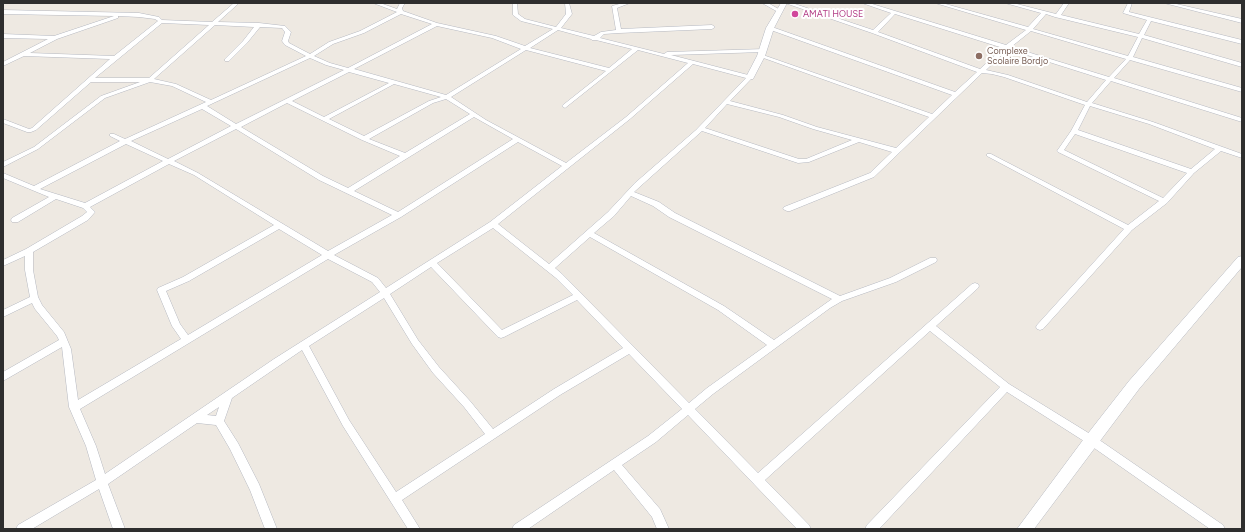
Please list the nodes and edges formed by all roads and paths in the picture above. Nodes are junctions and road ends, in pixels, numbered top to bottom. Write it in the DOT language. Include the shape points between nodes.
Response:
graph roads {
  1 [pos="237,3"];
  2 [pos="375,3"];
  3 [pos="403,3"];
  4 [pos="515,3"];
  5 [pos="567,3"];
  6 [pos="628,3"];
  7 [pos="764,3"];
  8 [pos="784,3"];
  9 [pos="787,3"];
  10 [pos="864,3"];
  11 [pos="939,3"];
  12 [pos="1007,3"];
  13 [pos="1067,3"];
  14 [pos="1130,3"];
  15 [pos="1166,3"];
  16 [pos="1189,5"];
  17 [pos="780,11"];
  18 [pos="3,12"];
  19 [pos="401,12"];
  20 [pos="895,12"];
  21 [pos="1044,13"];
  22 [pos="100,15"];
  23 [pos="121,15"];
  24 [pos="1057,16"];
  25 [pos="1150,18"];
  26 [pos="110,19"];
  27 [pos="161,21"];
  28 [pos="1242,21"];
  29 [pos="214,22"];
  30 [pos="436,24"];
  31 [pos="259,25"];
  32 [pos="712,27"];
  33 [pos="770,28"];
  34 [pos="557,29"];
  35 [pos="1029,30"];
  36 [pos="620,31"];
  37 [pos="874,32"];
  38 [pos="3,36"];
  39 [pos="1140,36"];
  40 [pos="55,38"];
  41 [pos="594,39"];
  42 [pos="1242,42"];
  43 [pos="1008,46"];
  44 [pos="527,49"];
  45 [pos="636,49"];
  46 [pos="762,53"];
  47 [pos="23,54"];
  48 [pos="658,54"];
  49 [pos="310,56"];
  50 [pos="1130,57"];
  51 [pos="115,58"];
  52 [pos="227,60"];
  53 [pos="691,63"];
  54 [pos="3,64"];
  55 [pos="1242,66"];
  56 [pos="348,70"];
  57 [pos="610,70"];
  58 [pos="980,71"];
  59 [pos="750,77"];
  60 [pos="1110,79"];
  61 [pos="90,80"];
  62 [pos="150,80"];
  63 [pos="394,82"];
  64 [pos="1242,90"];
  65 [pos="956,94"];
  66 [pos="447,97"];
  67 [pos="288,101"];
  68 [pos="211,102"];
  69 [pos="726,102"];
  70 [pos="1088,104"];
  71 [pos="202,106"];
  72 [pos="565,106"];
  73 [pos="473,114"];
  74 [pos="933,116"];
  75 [pos="325,119"];
  76 [pos="1242,120"];
  77 [pos="3,121"];
  78 [pos="236,128"];
  79 [pos="700,128"];
  80 [pos="1074,131"];
  81 [pos="112,135"];
  82 [pos="364,139"];
  83 [pos="516,140"];
  84 [pos="858,140"];
  85 [pos="126,141"];
  86 [pos="1220,148"];
  87 [pos="898,150"];
  88 [pos="989,155"];
  89 [pos="405,156"];
  90 [pos="1242,156"];
  91 [pos="167,162"];
  92 [pos="3,165"];
  93 [pos="566,166"];
  94 [pos="1192,172"];
  95 [pos="3,175"];
  96 [pos="34,189"];
  97 [pos="348,191"];
  98 [pos="630,193"];
  99 [pos="55,197"];
  100 [pos="1164,201"];
  101 [pos="86,206"];
  102 [pos="787,209"];
  103 [pos="398,215"];
  104 [pos="15,220"];
  105 [pos="493,224"];
  106 [pos="280,225"];
  107 [pos="1129,228"];
  108 [pos="590,234"];
  109 [pos="29,251"];
  110 [pos="328,255"];
  111 [pos="933,260"];
  112 [pos="1241,262"];
  113 [pos="3,263"];
  114 [pos="432,263"];
  115 [pos="550,268"];
  116 [pos="975,286"];
  117 [pos="385,293"];
  118 [pos="578,296"];
  119 [pos="34,299"];
  120 [pos="839,299"];
  121 [pos="3,314"];
  122 [pos="930,326"];
  123 [pos="1040,327"];
  124 [pos="186,339"];
  125 [pos="64,342"];
  126 [pos="304,344"];
  127 [pos="773,344"];
  128 [pos="629,349"];
  129 [pos="3,377"];
  130 [pos="1006,387"];
  131 [pos="228,396"];
  132 [pos="74,407"];
  133 [pos="689,409"];
  134 [pos="194,418"];
  135 [pos="219,421"];
  136 [pos="492,435"];
  137 [pos="1091,440"];
  138 [pos="615,464"];
  139 [pos="758,480"];
  140 [pos="102,482"];
  141 [pos="394,499"];
  142 [pos="1216,528"];
  143 [pos="22,529"];
  144 [pos="119,529"];
  145 [pos="271,529"];
  146 [pos="414,529"];
  147 [pos="518,529"];
  148 [pos="663,529"];
  149 [pos="805,529"];
  150 [pos="871,529"];
  151 [pos="1025,529"];
  1 -- 29 [label="street"];
  2 -- 19 [label="street"];
  3 -- 19 [label="street" via="399,8"];
  4 -- 34 [label="street" via="518,18"];
  5 -- 34 [label="street" via="569,14"];
  6 -- 36 [label="street" via="614,7"];
  7 -- 17 [label="street"];
  8 -- 17 [label="street"];
  9 -- 37 [label="street"];
  10 -- 20 [label="street"];
  11 -- 35 [label="street"];
  12 -- 21 [label="street"];
  13 -- 24 [label="street"];
  14 -- 25 [label="street" via="1126,12"];
  15 -- 16 [label="street"];
  16 -- 28 [label="street"];
  17 -- 33 [label="street"];
  18 -- 22 [label="street"];
  19 -- 30 [label="street"];
  19 -- 49 [label="street" via="350,38 330,43"];
  20 -- 37 [label="street"];
  20 -- 43 [label="street"];
  21 -- 24 [label="street"];
  21 -- 35 [label="street"];
  22 -- 23 [label="street"];
  22 -- 26 [label="street"];
  23 -- 26 [label="street"];
  23 -- 27 [label="street" via="149,16"];
  24 -- 39 [label="street"];
  25 -- 39 [label="street"];
  25 -- 42 [label="street"];
  26 -- 40 [label="street"];
  27 -- 29 [label="street"];
  27 -- 51 [label="street"];
  29 -- 31 [label="street"];
  29 -- 62 [label="street"];
  30 -- 44 [label="street" via="494,37"];
  30 -- 56 [label="street"];
  31 -- 49 [label="street" via="283,27 288,32 287,44"];
  31 -- 52 [label="street"];
  32 -- 36 [label="street"];
  33 -- 46 [label="street"];
  33 -- 65 [label="street"];
  34 -- 41 [label="street"];
  34 -- 44 [label="street"];
  35 -- 43 [label="street"];
  35 -- 50 [label="street"];
  36 -- 41 [label="street" via="603,33"];
  37 -- 58 [label="street"];
  38 -- 40 [label="street"];
  39 -- 50 [label="street"];
  39 -- 55 [label="street"];
  40 -- 47 [label="street"];
  41 -- 45 [label="street"];
  43 -- 58 [label="street"];
  43 -- 60 [label="street"];
  44 -- 57 [label="street"];
  44 -- 66 [label="street"];
  45 -- 48 [label="street"];
  45 -- 57 [label="street"];
  46 -- 48 [label="street"];
  46 -- 59 [label="street"];
  46 -- 74 [label="street"];
  47 -- 51 [label="street"];
  47 -- 54 [label="street"];
  48 -- 53 [label="street"];
  49 -- 56 [label="street"];
  49 -- 68 [label="street"];
  50 -- 60 [label="street"];
  50 -- 64 [label="street"];
  51 -- 61 [label="street"];
  53 -- 59 [label="street"];
  53 -- 93 [label="street" via="628,118"];
  56 -- 63 [label="street"];
  56 -- 67 [label="street"];
  57 -- 72 [label="street"];
  58 -- 65 [label="street"];
  58 -- 70 [label="street" via="1006,76"];
  59 -- 69 [label="street"];
  60 -- 70 [label="street"];
  60 -- 76 [label="street"];
  61 -- 62 [label="street"];
  61 -- 77 [label="street" via="32,130"];
  62 -- 68 [label="street" via="174,85"];
  62 -- 92 [label="street" via="103,97 36,148"];
  63 -- 66 [label="street"];
  63 -- 75 [label="street"];
  65 -- 74 [label="street"];
  66 -- 73 [label="street"];
  66 -- 82 [label="street" via="431,102"];
  67 -- 75 [label="street"];
  67 -- 78 [label="street"];
  68 -- 71 [label="street"];
  69 -- 79 [label="street"];
  69 -- 84 [label="street"];
  70 -- 80 [label="street"];
  70 -- 86 [label="street"];
  71 -- 78 [label="street"];
  71 -- 85 [label="street"];
  73 -- 83 [label="street"];
  73 -- 89 [label="street"];
  74 -- 87 [label="street"];
  75 -- 82 [label="street"];
  78 -- 91 [label="street"];
  78 -- 97 [label="street"];
  79 -- 84 [label="street" via="798,162 807,161"];
  79 -- 98 [label="street"];
  80 -- 94 [label="street"];
  80 -- 100 [label="street" via="1060,151"];
  81 -- 85 [label="street"];
  82 -- 89 [label="street"];
  83 -- 93 [label="street"];
  83 -- 103 [label="street"];
  84 -- 87 [label="street"];
  85 -- 91 [label="street"];
  85 -- 96 [label="street"];
  86 -- 90 [label="street"];
  86 -- 94 [label="street"];
  87 -- 102 [label="street" via="868,178"];
  88 -- 107 [label="street"];
  89 -- 97 [label="street"];
  91 -- 101 [label="street"];
  91 -- 106 [label="street" via="196,174"];
  93 -- 105 [label="street"];
  94 -- 100 [label="street"];
  95 -- 96 [label="street"];
  96 -- 99 [label="street"];
  97 -- 103 [label="street"];
  98 -- 108 [label="street"];
  98 -- 120 [label="street"];
  99 -- 101 [label="street"];
  99 -- 104 [label="street"];
  100 -- 107 [label="street"];
  101 -- 109 [label="street" via="91,210 89,215"];
  103 -- 110 [label="street"];
  105 -- 114 [label="street"];
  105 -- 115 [label="street"];
  106 -- 110 [label="street"];
  106 -- 124 [label="street" via="186,279 161,290 176,326"];
  107 -- 123 [label="street"];
  108 -- 115 [label="street"];
  108 -- 127 [label="street" via="722,308"];
  109 -- 113 [label="street"];
  109 -- 119 [label="street"];
  110 -- 117 [label="street" via="374,280"];
  110 -- 124 [label="street"];
  111 -- 120 [label="street" via="894,280"];
  112 -- 137 [label="street" via="1134,385"];
  114 -- 117 [label="street"];
  114 -- 118 [label="street" via="501,335"];
  115 -- 118 [label="street"];
  116 -- 122 [label="street"];
  117 -- 126 [label="street"];
  117 -- 136 [label="street" via="415,342 436,370"];
  118 -- 128 [label="street"];
  119 -- 121 [label="street"];
  119 -- 125 [label="street" via="61,334"];
  120 -- 127 [label="street"];
  122 -- 130 [label="street"];
  122 -- 139 [label="street"];
  124 -- 132 [label="street"];
  125 -- 129 [label="street"];
  125 -- 132 [label="street"];
  126 -- 131 [label="street"];
  126 -- 141 [label="street" via="346,423"];
  127 -- 133 [label="street" via="710,390"];
  128 -- 133 [label="street"];
  128 -- 136 [label="street"];
  130 -- 137 [label="street"];
  130 -- 150 [label="street"];
  131 -- 134 [label="street"];
  131 -- 135 [label="street"];
  132 -- 140 [label="street" via="92,446"];
  133 -- 138 [label="street" via="652,439"];
  133 -- 139 [label="street"];
  134 -- 135 [label="street"];
  134 -- 140 [label="street"];
  135 -- 145 [label="street" via="255,488"];
  136 -- 141 [label="street"];
  137 -- 142 [label="street"];
  137 -- 151 [label="street"];
  138 -- 147 [label="street"];
  138 -- 148 [label="street" via="656,513"];
  139 -- 149 [label="street"];
  140 -- 143 [label="street"];
  140 -- 144 [label="street"];
  141 -- 146 [label="street"];
}
